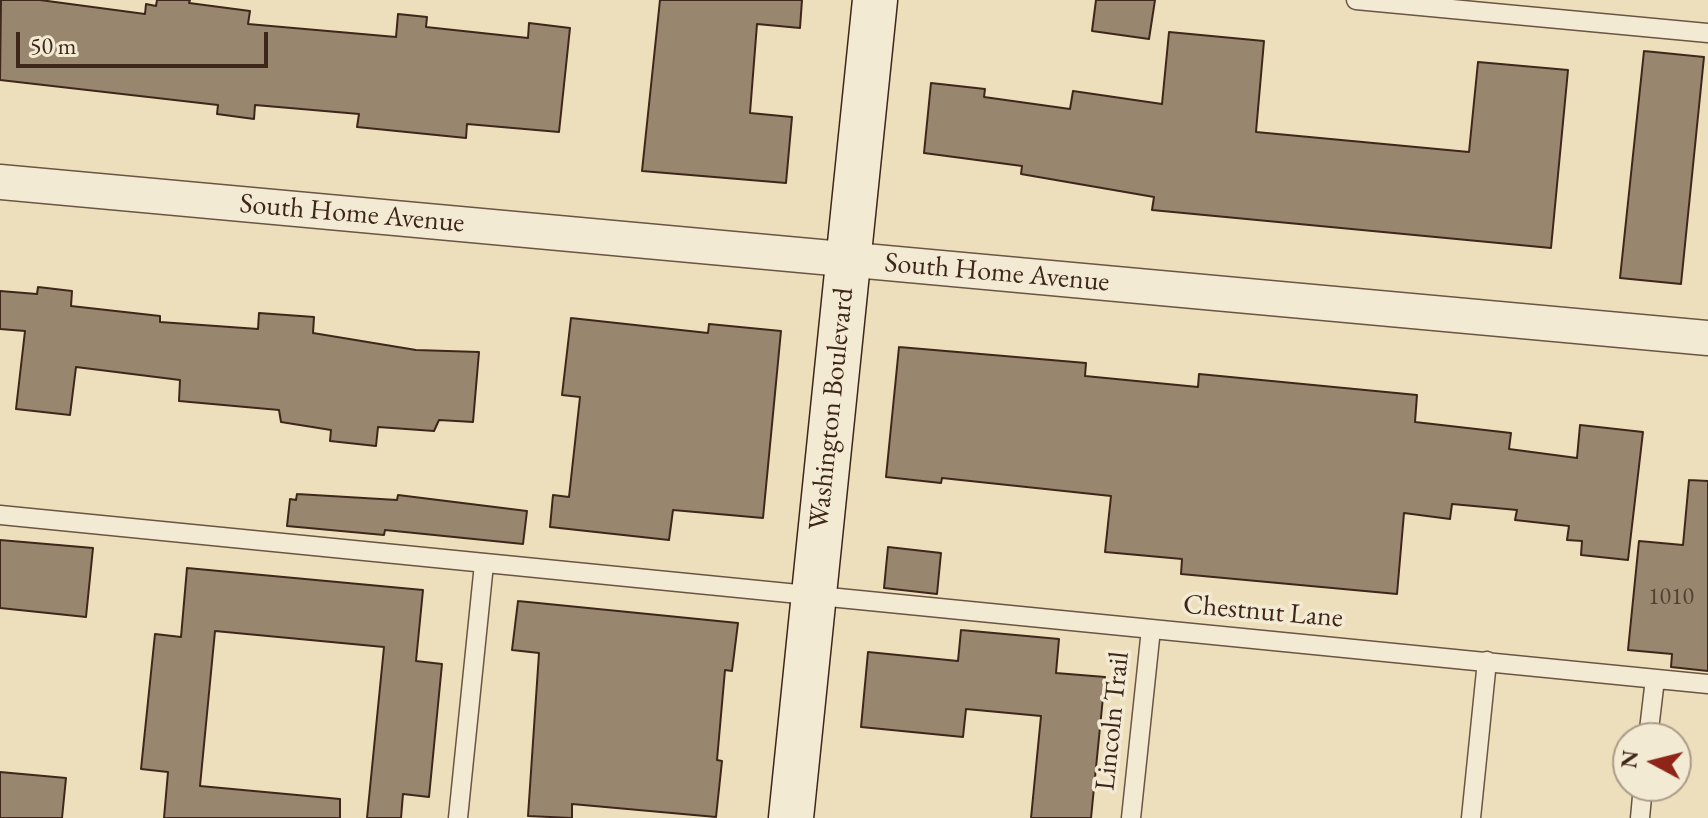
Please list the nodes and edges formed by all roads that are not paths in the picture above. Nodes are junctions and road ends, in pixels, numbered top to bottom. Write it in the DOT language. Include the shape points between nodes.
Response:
graph roads {
  1 [pos="875,0"];
  2 [pos="1356,0"];
  3 [pos="1708,33"];
  4 [pos="0,182"];
  5 [pos="847,260"];
  6 [pos="1708,338"];
  7 [pos="0,515"];
  8 [pos="484,564"];
  9 [pos="813,597"];
  10 [pos="1151,629"];
  11 [pos="1487,661"];
  12 [pos="1655,679"];
  13 [pos="1708,684"];
  14 [pos="1650,722"];
  15 [pos="458,818"];
  16 [pos="791,818"];
  17 [pos="1131,818"];
  18 [pos="1471,818"];
  1 -- 5 [label="street, Washington Boulevard"];
  2 -- 3 [label="lane"];
  4 -- 5 [label="street, South Home Avenue"];
  5 -- 6 [label="street, South Home Avenue"];
  5 -- 9 [label="street, Washington Boulevard"];
  7 -- 8 [label="lane, Chestnut Lane"];
  8 -- 9 [label="lane, Chestnut Lane"];
  8 -- 15 [label="lane"];
  9 -- 10 [label="lane, Chestnut Lane"];
  9 -- 16 [label="street, Washington Boulevard"];
  10 -- 11 [label="lane, Chestnut Lane"];
  10 -- 17 [label="lane, Lincoln Trail"];
  11 -- 12 [label="lane, Chestnut Lane"];
  11 -- 18 [label="lane"];
  12 -- 13 [label="lane, Chestnut Lane"];
  12 -- 14 [label="lane"];
}
